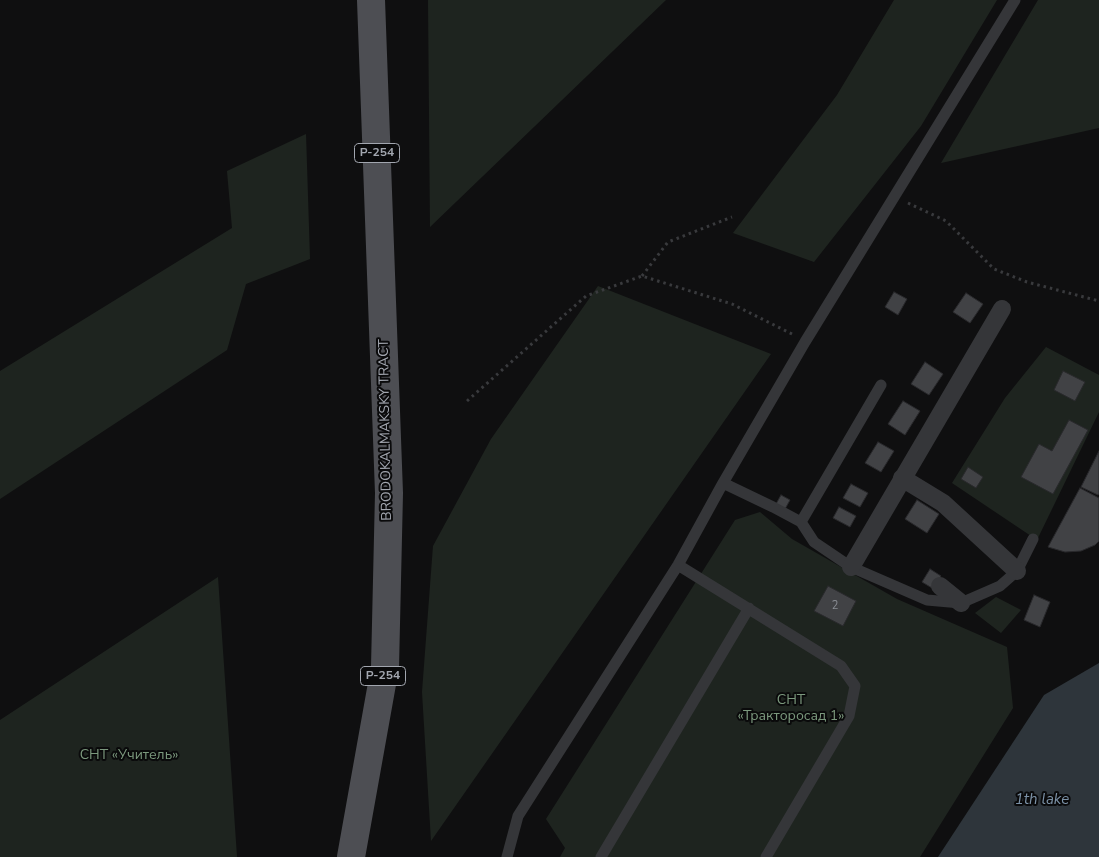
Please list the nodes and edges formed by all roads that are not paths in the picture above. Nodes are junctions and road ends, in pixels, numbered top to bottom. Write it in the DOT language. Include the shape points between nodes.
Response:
graph roads {
  1 [pos="371,0"];
  2 [pos="1015,0"];
  3 [pos="1002,309"];
  4 [pos="881,385"];
  5 [pos="902,478"];
  6 [pos="723,483"];
  7 [pos="801,522"];
  8 [pos="1033,539"];
  9 [pos="678,565"];
  10 [pos="851,566"];
  11 [pos="1017,571"];
  12 [pos="940,586"];
  13 [pos="961,603"];
  14 [pos="749,608"];
  15 [pos="351,857"];
  16 [pos="507,857"];
  17 [pos="601,857"];
  18 [pos="766,857"];
  1 -- 15 [label="main road, BRODOKALMAKSKY TRACT / Р-254" via="389,492 385,666"];
  2 -- 6 [label="lane"];
  3 -- 5 [label="street"];
  4 -- 7 [label="lane"];
  5 -- 10 [label="street"];
  5 -- 11 [label="street" via="943,503"];
  6 -- 7 [label="lane"];
  6 -- 9 [label="lane"];
  7 -- 10 [label="lane" via="814,542"];
  8 -- 11 [label="lane"];
  9 -- 14 [label="lane"];
  9 -- 16 [label="lane" via="518,816"];
  10 -- 13 [label="lane" via="927,600"];
  11 -- 13 [label="lane" via="1000,586"];
  12 -- 13 [label="street"];
  14 -- 17 [label="lane"];
  14 -- 18 [label="lane" via="841,666 855,686 850,716"];
}
